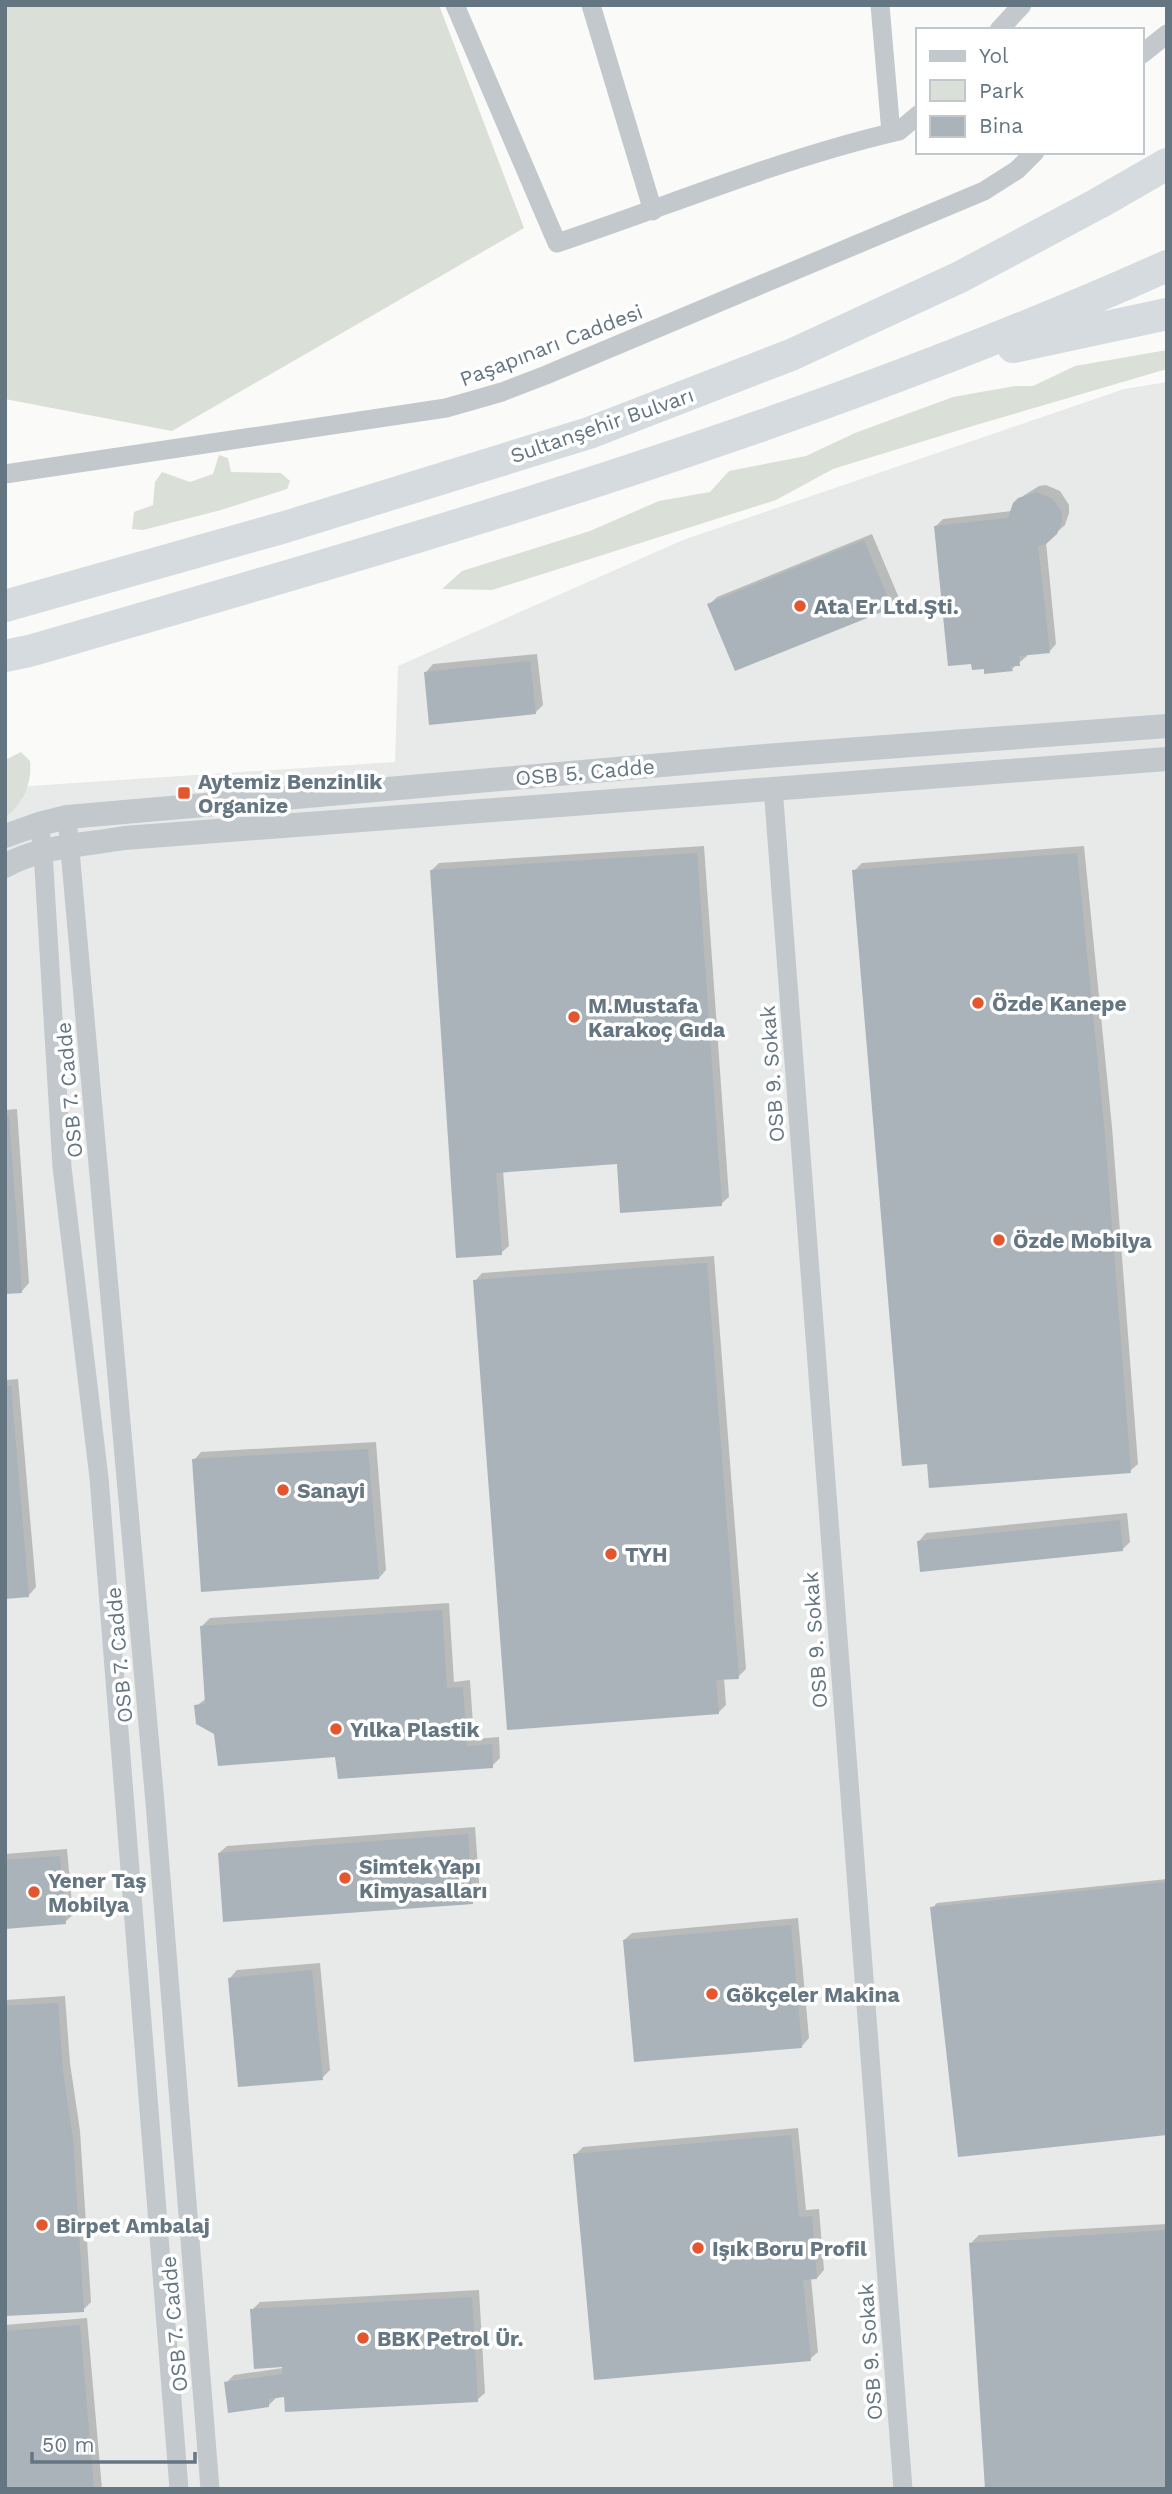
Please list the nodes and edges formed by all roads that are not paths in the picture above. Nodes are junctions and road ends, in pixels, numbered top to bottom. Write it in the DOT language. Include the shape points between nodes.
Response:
graph roads {
  1 [pos="455,5"];
  2 [pos="591,5"];
  3 [pos="880,5"];
  4 [pos="1022,5"];
  5 [pos="1001,28"];
  6 [pos="1167,34"];
  7 [pos="1144,52"];
  8 [pos="916,117"];
  9 [pos="891,132"];
  10 [pos="1033,154"];
  11 [pos="1167,164"];
  12 [pos="653,211"];
  13 [pos="1167,266"];
  14 [pos="1167,314"];
  15 [pos="906,373"];
  16 [pos="5,474"];
  17 [pos="5,606"];
  18 [pos="5,656"];
  19 [pos="1167,726"];
  20 [pos="1167,759"];
  21 [pos="773,788"];
  22 [pos="67,817"];
  23 [pos="39,824"];
  24 [pos="5,835"];
  25 [pos="70,848"];
  26 [pos="43,852"];
  27 [pos="5,866"];
  28 [pos="179,2489"];
  29 [pos="210,2489"];
  30 [pos="903,2489"];
  1 -- 12 [label="street" via="557,243"];
  2 -- 12 [label="street"];
  3 -- 9 [label="street"];
  4 -- 5 [label="street"];
  6 -- 7 [label="street"];
  8 -- 9 [label="street"];
  9 -- 12 [label="street" via="737,178"];
  10 -- 16 [label="street, Paşapınarı Caddesi" via="984,191 502,392 446,408"];
  11 -- 17 [label="highway, Sultanşehir Bulvarı" via="960,277 815,344 589,433 285,527"];
  13 -- 15 [label="highway"];
  14 -- 15 [label="highway"];
  15 -- 18 [label="highway" via="606,479"];
  19 -- 22 [label="street, OSB 5. Cadde"];
  20 -- 21 [label="street"];
  21 -- 25 [label="street" via="138,837"];
  21 -- 30 [label="street, OSB 9. Sokak"];
  22 -- 23 [label="street, OSB 5. Cadde"];
  22 -- 25 [label="street, OSB 7. Cadde"];
  23 -- 24 [label="street, OSB 5. Cadde"];
  23 -- 26 [label="street, OSB 7. Cadde"];
  25 -- 26 [label="street"];
  25 -- 29 [label="street, OSB 7. Cadde"];
  26 -- 27 [label="street"];
  26 -- 28 [label="street, OSB 7. Cadde" via="62,1167 99,1478"];
}
